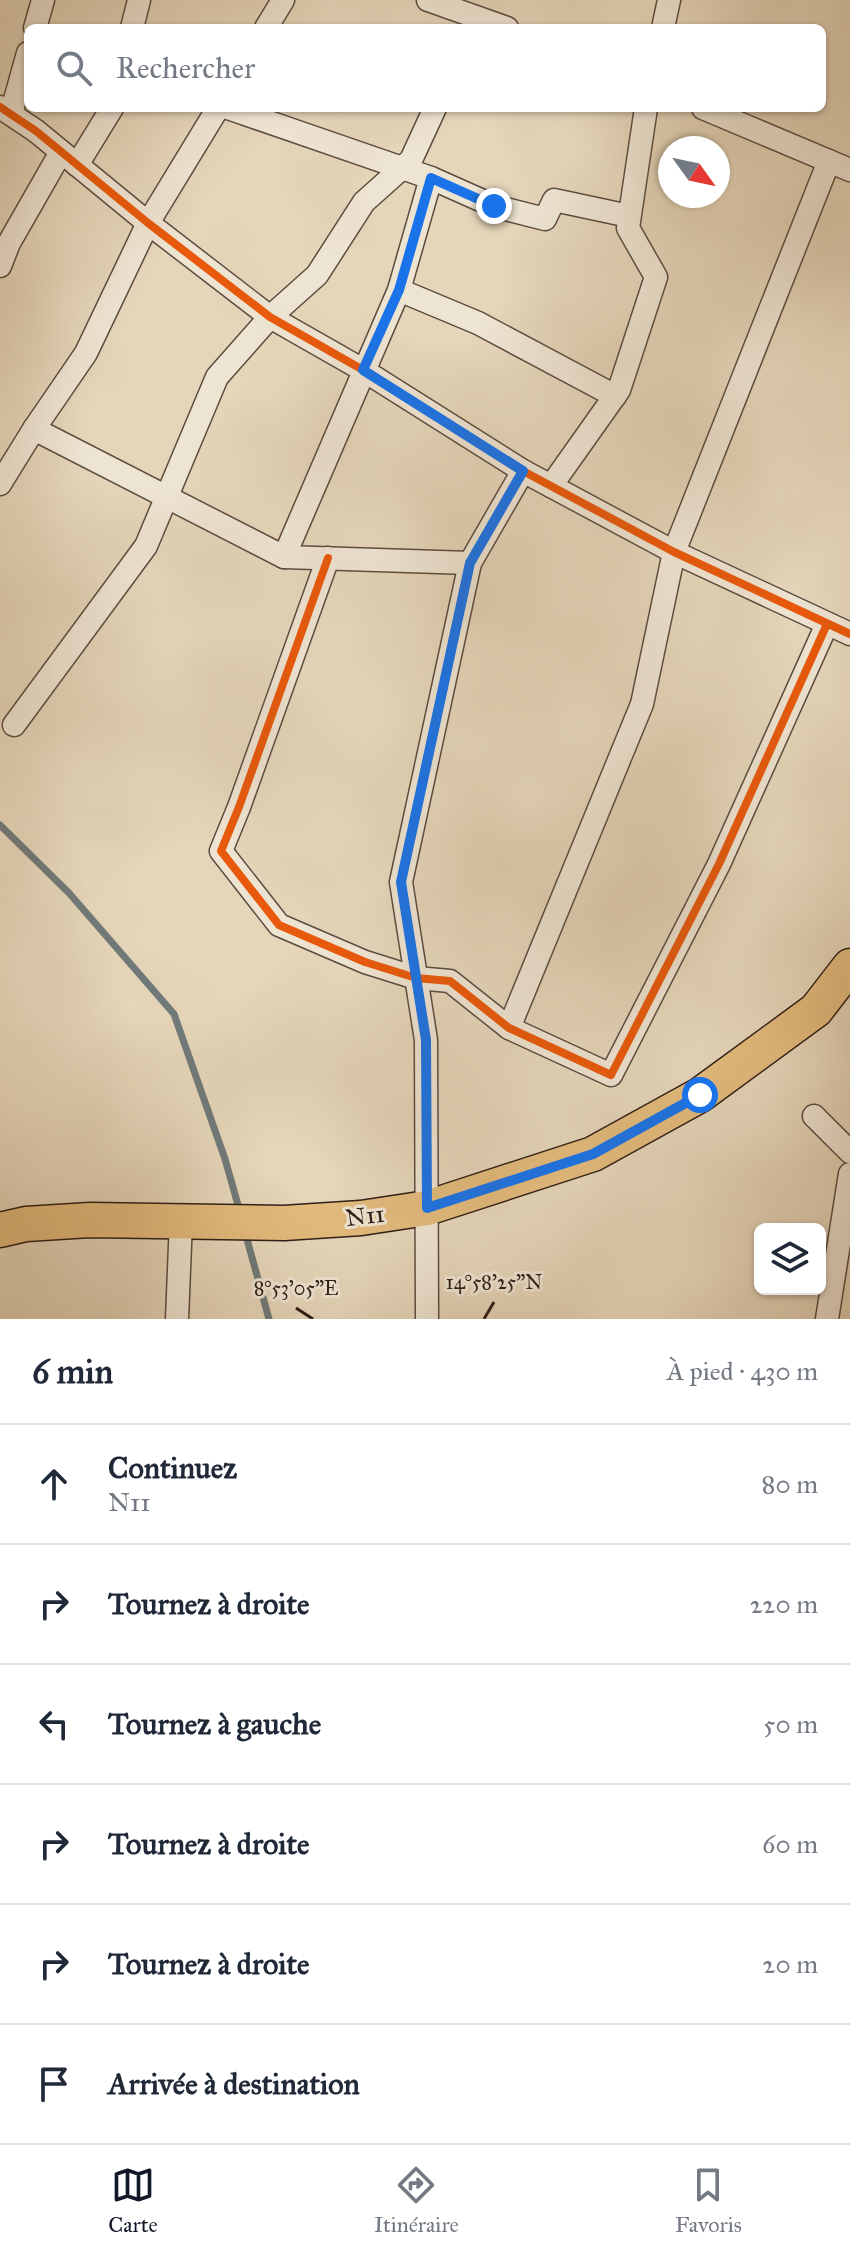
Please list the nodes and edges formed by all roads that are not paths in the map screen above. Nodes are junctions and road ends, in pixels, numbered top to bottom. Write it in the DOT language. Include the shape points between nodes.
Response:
graph roads {
  1 [pos="43,0"];
  2 [pos="139,0"];
  3 [pos="283,0"];
  4 [pos="428,0"];
  5 [pos="669,0"];
  6 [pos="478,15"];
  7 [pos="36,24"];
  8 [pos="133,24"];
  9 [pos="268,24"];
  10 [pos="498,24"];
  11 [pos="664,24"];
  12 [pos="24,63"];
  13 [pos="5,110"];
  14 [pos="109,112"];
  15 [pos="216,112"];
  16 [pos="239,112"];
  17 [pos="433,112"];
  18 [pos="645,112"];
  19 [pos="713,112"];
  20 [pos="69,159"];
  21 [pos="840,165"];
  22 [pos="401,169"];
  23 [pos="431,178"];
  24 [pos="629,216"];
  25 [pos="148,223"];
  26 [pos="0,266"];
  27 [pos="399,290"];
  28 [pos="270,317"];
  29 [pos="363,370"];
  30 [pos="615,396"];
  31 [pos="34,429"];
  32 [pos="523,471"];
  33 [pos="0,484"];
  34 [pos="551,486"];
  35 [pos="167,497"];
  36 [pos="674,552"];
  37 [pos="284,557"];
  38 [pos="328,558"];
  39 [pos="470,563"];
  40 [pos="827,624"];
  41 [pos="850,634"];
  42 [pos="14,725"];
  43 [pos="850,966"];
  44 [pos="416,978"];
  45 [pos="509,1028"];
  46 [pos="814,1116"];
  47 [pos="850,1152"];
  48 [pos="850,1174"];
  49 [pos="427,1208"];
  50 [pos="181,1220"];
  51 [pos="0,1230"];
  52 [pos="177,1319"];
  53 [pos="427,1319"];
  54 [pos="827,1319"];
  1 -- 7 [label="street"];
  2 -- 8 [label="street"];
  3 -- 9 [label="street"];
  4 -- 6 [label="street"];
  5 -- 11 [label="street"];
  6 -- 10 [label="street"];
  12 -- 13 [label="street"];
  13 -- 20 [label="street"];
  14 -- 20 [label="street"];
  15 -- 25 [label="street"];
  16 -- 22 [label="street"];
  17 -- 22 [label="street" via="411,160"];
  18 -- 24 [label="street"];
  19 -- 21 [label="street"];
  20 -- 25 [label="street"];
  20 -- 26 [label="street" via="9,243"];
  21 -- 36 [label="street"];
  22 -- 23 [label="street"];
  22 -- 28 [label="street" via="364,202 317,275"];
  23 -- 24 [label="street" via="494,206 545,219 554,200"];
  23 -- 27 [label="street"];
  24 -- 30 [label="street" via="628,228 656,277"];
  25 -- 28 [label="street"];
  25 -- 31 [label="street" via="86,353"];
  27 -- 29 [label="street"];
  27 -- 30 [label="street" via="478,323"];
  28 -- 29 [label="street"];
  28 -- 35 [label="street" via="217,377"];
  29 -- 32 [label="street"];
  29 -- 37 [label="street"];
  30 -- 34 [label="street"];
  31 -- 33 [label="street"];
  31 -- 35 [label="street"];
  32 -- 34 [label="street"];
  32 -- 39 [label="street"];
  34 -- 36 [label="street"];
  35 -- 37 [label="street"];
  35 -- 42 [label="street" via="146,546"];
  36 -- 40 [label="street"];
  36 -- 45 [label="street" via="642,704"];
  37 -- 38 [label="street"];
  38 -- 39 [label="street"];
  38 -- 44 [label="street" via="221,851 279,925"];
  39 -- 44 [label="street" via="401,882"];
  40 -- 41 [label="street"];
  40 -- 45 [label="street" via="719,864 611,1075"];
  43 -- 49 [label="main road, N11" via="816,1010 700,1095 593,1154"];
  44 -- 45 [label="street" via="450,981"];
  44 -- 49 [label="street" via="426,1040"];
  46 -- 47 [label="street"];
  48 -- 54 [label="street"];
  49 -- 50 [label="main road, N11" via="284,1223"];
  49 -- 53 [label="street"];
  50 -- 51 [label="main road, N11" via="90,1220"];
  50 -- 52 [label="street"];
}
